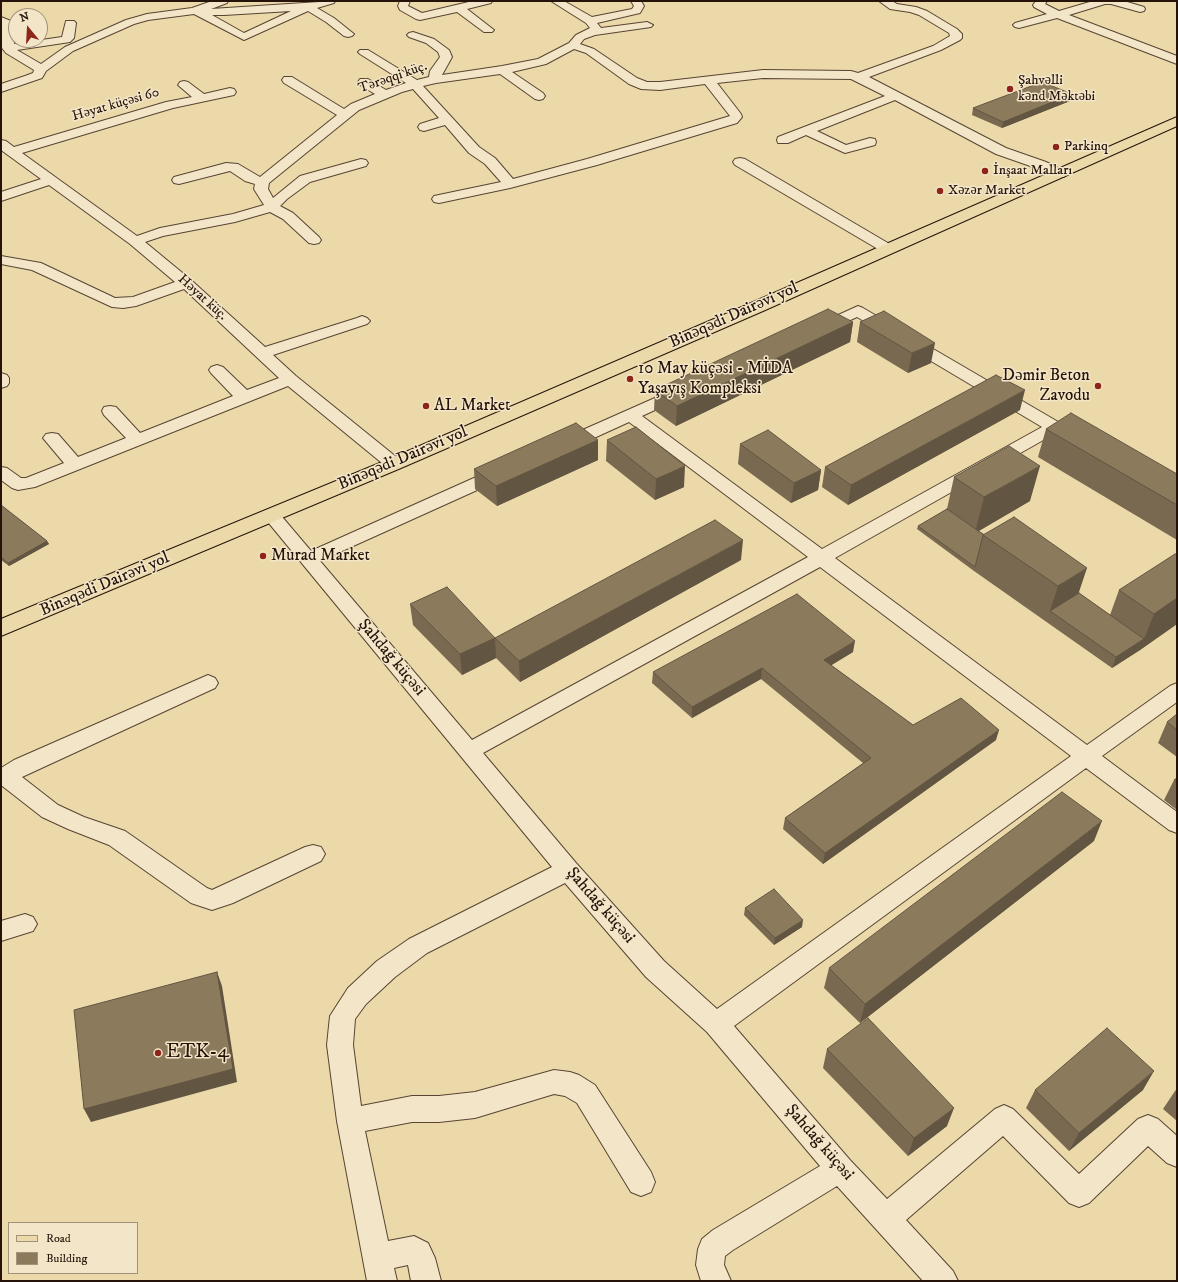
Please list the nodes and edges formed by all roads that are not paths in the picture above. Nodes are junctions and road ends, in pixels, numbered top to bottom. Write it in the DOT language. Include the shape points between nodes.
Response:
graph roads {
  1 [pos="223,1"];
  2 [pos="330,1"];
  3 [pos="405,1"];
  4 [pos="487,1"];
  5 [pos="556,1"];
  6 [pos="636,1"];
  7 [pos="884,1"];
  8 [pos="1036,2"];
  9 [pos="308,7"];
  10 [pos="459,8"];
  11 [pos="1140,9"];
  12 [pos="194,11"];
  13 [pos="1057,14"];
  14 [pos="1,20"];
  15 [pos="70,23"];
  16 [pos="647,25"];
  17 [pos="1019,25"];
  18 [pos="592,26"];
  19 [pos="488,30"];
  20 [pos="348,34"];
  21 [pos="412,35"];
  22 [pos="48,42"];
  23 [pos="573,44"];
  24 [pos="8,48"];
  25 [pos="364,52"];
  26 [pos="1177,60"];
  27 [pos="742,65"];
  28 [pos="41,69"];
  29 [pos="502,70"];
  30 [pos="752,75"];
  31 [pos="859,77"];
  32 [pos="435,79"];
  33 [pos="288,80"];
  34 [pos="709,80"];
  35 [pos="364,82"];
  36 [pos="415,84"];
  37 [pos="184,85"];
  38 [pos="1,88"];
  39 [pos="230,92"];
  40 [pos="384,94"];
  41 [pos="539,96"];
  42 [pos="895,96"];
  43 [pos="201,98"];
  44 [pos="345,115"];
  45 [pos="447,120"];
  46 [pos="1177,121"];
  47 [pos="424,126"];
  48 [pos="806,131"];
  49 [pos="783,140"];
  50 [pos="870,142"];
  51 [pos="6,148"];
  52 [pos="740,162"];
  53 [pos="361,163"];
  54 [pos="1059,174"];
  55 [pos="52,180"];
  56 [pos="179,180"];
  57 [pos="262,182"];
  58 [pos="510,184"];
  59 [pos="1,197"];
  60 [pos="439,199"];
  61 [pos="272,206"];
  62 [pos="314,240"];
  63 [pos="135,241"];
  64 [pos="888,249"];
  65 [pos="1,260"];
  66 [pos="186,283"];
  67 [pos="362,321"];
  68 [pos="808,334"];
  69 [pos="262,353"];
  70 [pos="217,370"];
  71 [pos="1,378"];
  72 [pos="290,379"];
  73 [pos="1,383"];
  74 [pos="694,386"];
  75 [pos="244,397"];
  76 [pos="110,411"];
  77 [pos="630,416"];
  78 [pos="1054,427"];
  79 [pos="52,438"];
  80 [pos="137,440"];
  81 [pos="1088,448"];
  82 [pos="549,451"];
  83 [pos="75,464"];
  84 [pos="394,464"];
  85 [pos="513,468"];
  86 [pos="1,472"];
  87 [pos="272,516"];
  88 [pos="820,558"];
  89 [pos="309,559"];
  90 [pos="1,628"];
  91 [pos="208,684"];
  92 [pos="1177,692"];
  93 [pos="469,751"];
  94 [pos="1087,756"];
  95 [pos="3,776"];
  96 [pos="1177,824"];
  97 [pos="313,854"];
  98 [pos="568,870"];
  99 [pos="25,924"];
  100 [pos="1,931"];
  101 [pos="716,1024"];
  102 [pos="350,1121"];
  103 [pos="1177,1154"];
  104 [pos="840,1169"];
  105 [pos="641,1182"];
  106 [pos="886,1218"];
  107 [pos="380,1269"];
  108 [pos="426,1281"];
  109 [pos="716,1281"];
  110 [pos="943,1281"];
  1 -- 12 [label="street"];
  2 -- 9 [label="street"];
  3 -- 10 [label="street" via="404,8 420,17"];
  4 -- 10 [label="street"];
  5 -- 18 [label="street"];
  6 -- 18 [label="street" via="639,6 636,11"];
  7 -- 31 [label="street" via="894,7 923,13 953,31 956,38 937,48"];
  8 -- 13 [label="street"];
  9 -- 12 [label="street" via="224,12"];
  9 -- 12 [label="street" via="244,37"];
  9 -- 20 [label="street"];
  10 -- 19 [label="street"];
  11 -- 13 [label="street" via="1105,1"];
  12 -- 28 [label="street" via="130,22 81,43"];
  13 -- 17 [label="street"];
  13 -- 26 [label="street"];
  14 -- 24 [label="street" via="7,23"];
  15 -- 22 [label="street" via="66,40"];
  16 -- 18 [label="street"];
  18 -- 23 [label="street, Tərəqqi küç."];
  21 -- 32 [label="street" via="430,41 443,50 446,57 436,72"];
  23 -- 29 [label="street, Tərəqqi küç." via="542,62"];
  23 -- 34 [label="street" via="590,51 635,90"];
  24 -- 28 [label="street" via="13,54"];
  25 -- 36 [label="street"];
  27 -- 30 [label="street"];
  28 -- 38 [label="street" via="38,75 29,80"];
  29 -- 32 [label="street, Tərəqqi küç."];
  29 -- 41 [label="street"];
  30 -- 31 [label="street" via="838,74"];
  30 -- 34 [label="street"];
  31 -- 42 [label="street"];
  32 -- 36 [label="street, Tərəqqi küç."];
  33 -- 44 [label="street"];
  34 -- 58 [label="street" via="736,114 733,120"];
  35 -- 40 [label="street"];
  36 -- 40 [label="street, Tərəqqi küç."];
  36 -- 45 [label="street"];
  37 -- 43 [label="street"];
  39 -- 43 [label="street, Həyat küçəsi 60"];
  40 -- 44 [label="street, Tərəqqi küç."];
  42 -- 48 [label="street"];
  42 -- 54 [label="street" via="1001,151"];
  43 -- 51 [label="street, Həyat küçəsi 60"];
  44 -- 57 [label="street, Tərəqqi küç."];
  45 -- 47 [label="street"];
  45 -- 58 [label="street"];
  46 -- 54 [label="main road, Binəqədi Dairəvi yol"];
  48 -- 49 [label="street"];
  48 -- 50 [label="street" via="845,149"];
  51 -- 55 [label="street, Həyat küç."];
  52 -- 64 [label="street"];
  53 -- 61 [label="street" via="305,179"];
  54 -- 64 [label="main road, Binəqədi Dairəvi yol"];
  55 -- 59 [label="street"];
  55 -- 63 [label="street, Həyat küç."];
  56 -- 57 [label="street" via="233,167"];
  57 -- 61 [label="street" via="261,189"];
  58 -- 60 [label="street"];
  61 -- 62 [label="street" via="288,216"];
  61 -- 63 [label="street" via="235,218 160,232"];
  63 -- 66 [label="street, Həyat küç."];
  64 -- 84 [label="main road, Binəqədi Dairəvi yol"];
  65 -- 66 [label="street" via="36,266 112,302 136,301"];
  66 -- 69 [label="street, Həyat küç."];
  67 -- 69 [label="street"];
  68 -- 78 [label="street" via="858,311"];
  69 -- 72 [label="street, Həyat küç."];
  70 -- 75 [label="street"];
  71 -- 73 [label="street"];
  72 -- 75 [label="street"];
  72 -- 84 [label="street, Həyat küç."];
  74 -- 77 [label="street"];
  75 -- 80 [label="street"];
  76 -- 80 [label="street"];
  77 -- 82 [label="street"];
  77 -- 88 [label="street"];
  78 -- 81 [label="street"];
  78 -- 88 [label="street"];
  79 -- 83 [label="street"];
  80 -- 83 [label="street"];
  83 -- 86 [label="street" via="22,484"];
  84 -- 87 [label="main road, Binəqədi Dairəvi yol"];
  85 -- 89 [label="street"];
  87 -- 89 [label="street, Şahdağ küçəsi"];
  87 -- 90 [label="main road, Binəqədi Dairəvi yol"];
  88 -- 93 [label="street"];
  88 -- 94 [label="street"];
  89 -- 93 [label="street, Şahdağ küçəsi"];
  91 -- 95 [label="street"];
  92 -- 94 [label="street"];
  93 -- 98 [label="street, Şahdağ küçəsi"];
  94 -- 96 [label="street"];
  94 -- 101 [label="street"];
  95 -- 97 [label="street" via="50,811 117,838 199,896 212,900"];
  98 -- 101 [label="street, Şahdağ küçəsi" via="655,968"];
  98 -- 102 [label="street" via="418,946 386,969 358,996 343,1016 340,1046"];
  99 -- 100 [label="street"];
  101 -- 104 [label="street, Şahdağ küçəsi"];
  102 -- 105 [label="street" via="412,1109 475,1105 554,1082 570,1084 586,1094"];
  102 -- 107 [label="street"];
  103 -- 106 [label="street" via="1148,1128 1079,1193 1004,1118"];
  104 -- 106 [label="street, Şahdağ küçəsi"];
  104 -- 109 [label="street" via="712,1249 710,1265"];
  106 -- 110 [label="street, Şahdağ küçəsi"];
  107 -- 108 [label="street" via="414,1250 421,1258"];
}
